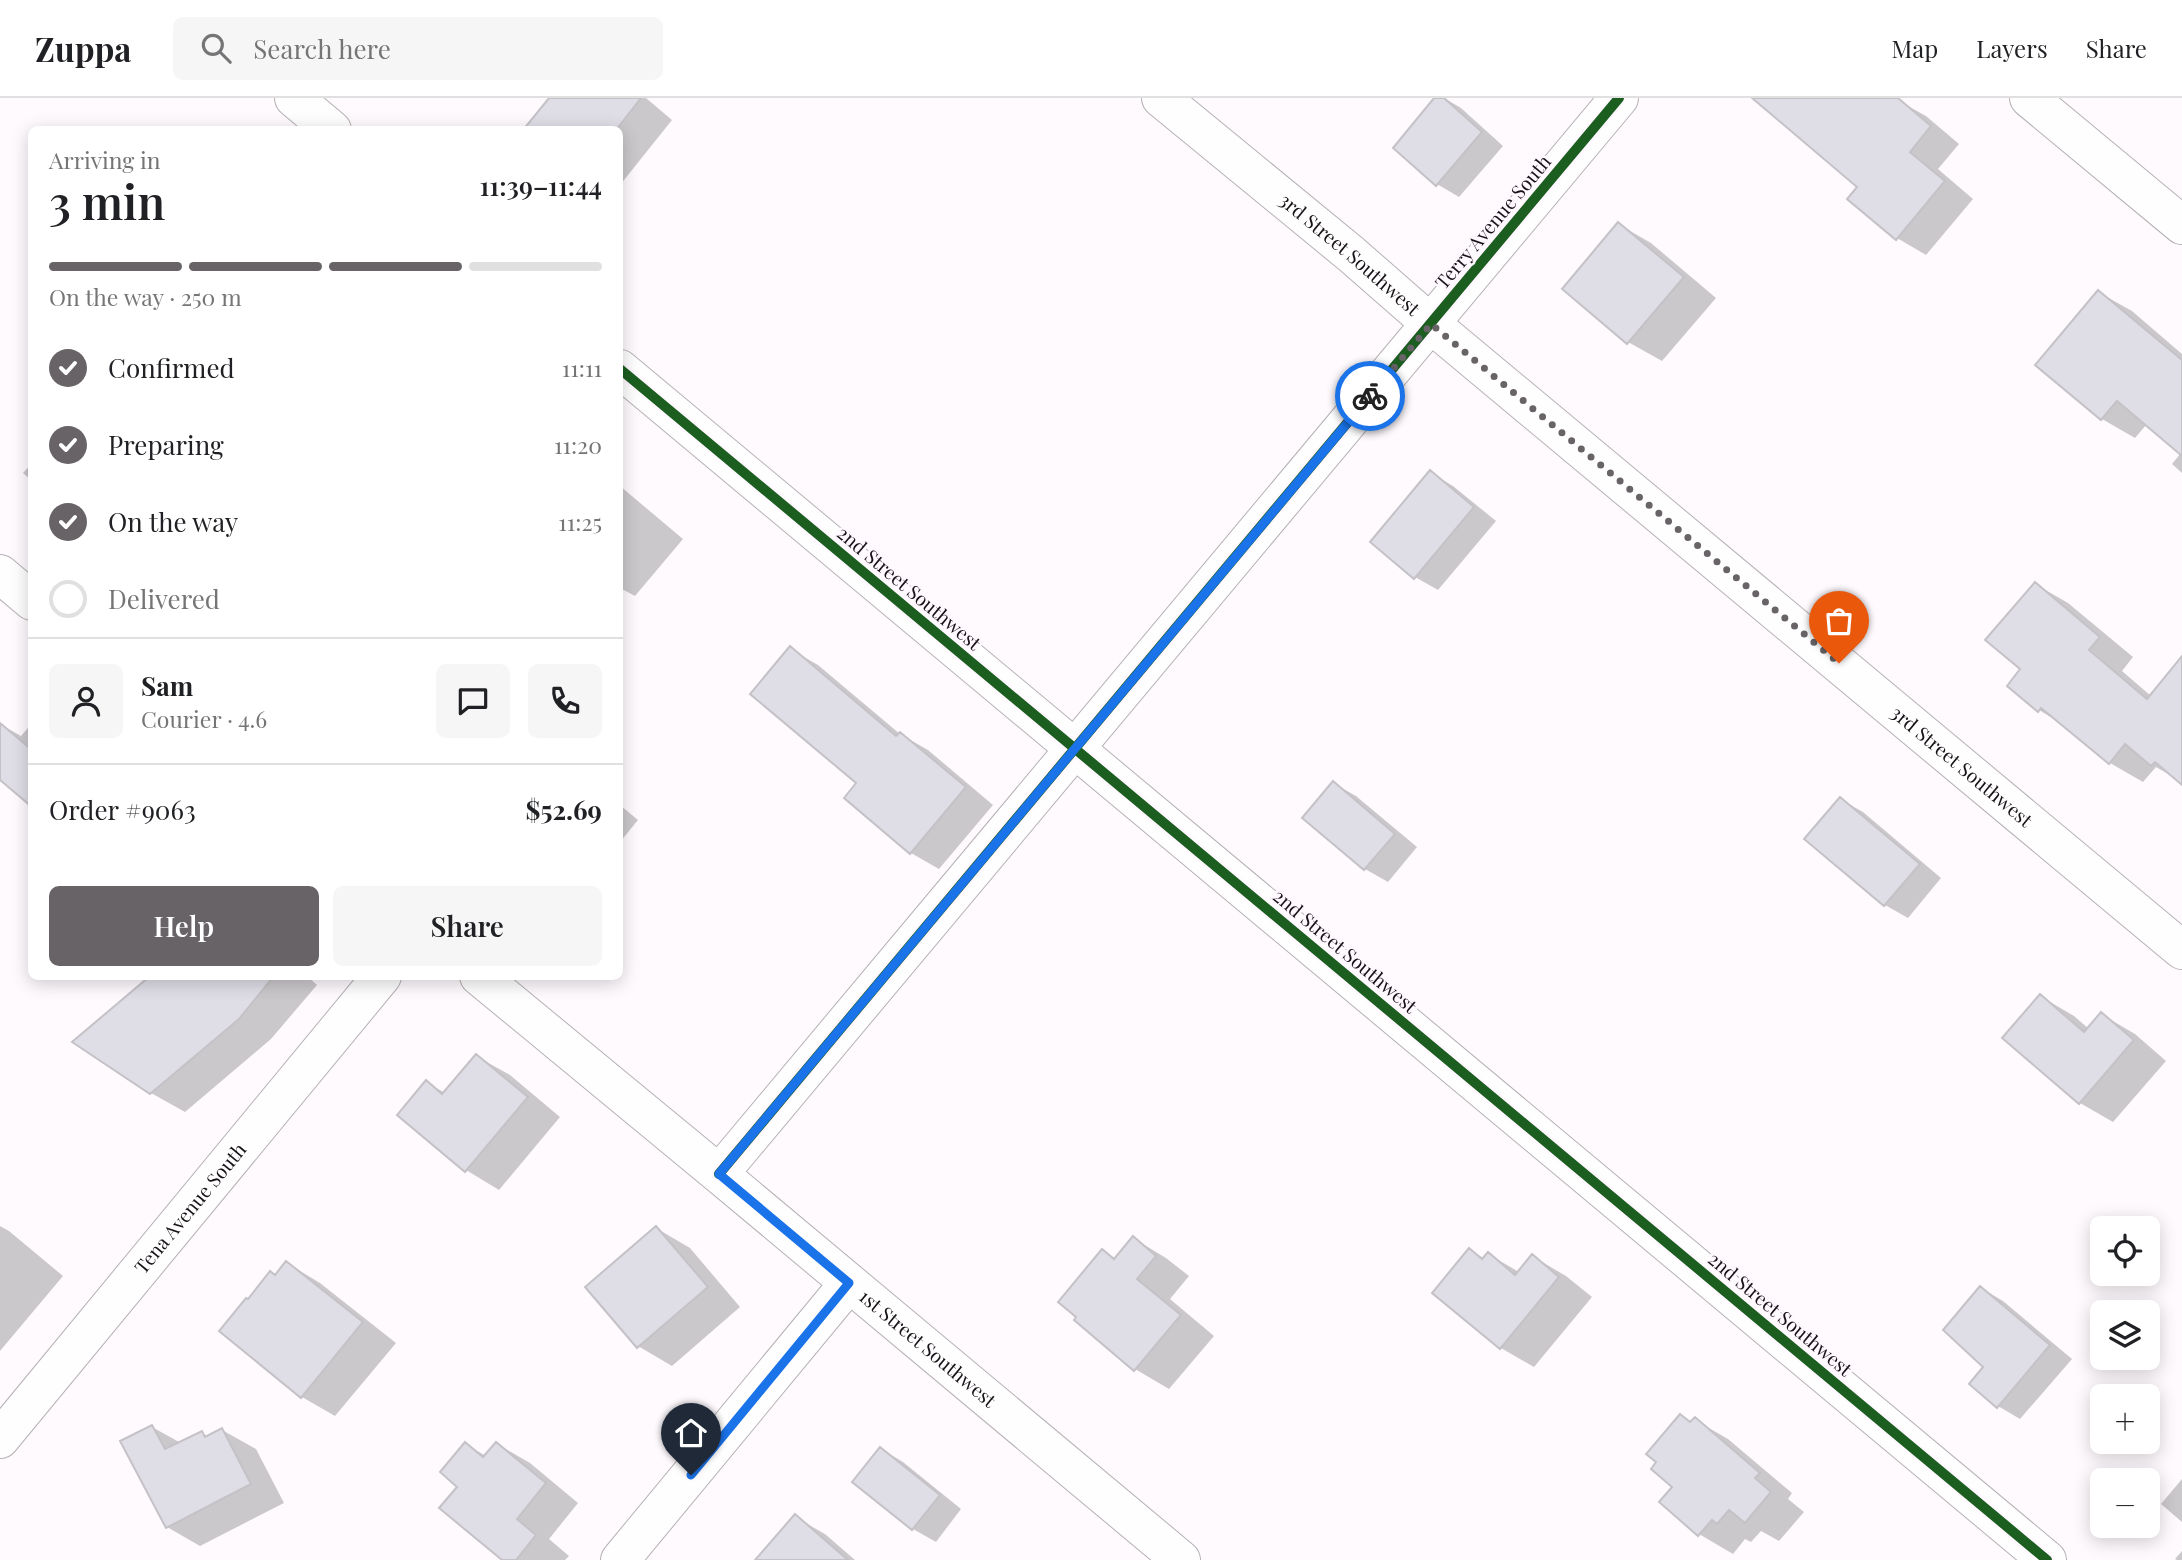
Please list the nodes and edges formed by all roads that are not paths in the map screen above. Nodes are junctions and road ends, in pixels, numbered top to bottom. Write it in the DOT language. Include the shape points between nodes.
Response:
graph roads {
  1 [pos="294,98"];
  2 [pos="1161,98"];
  3 [pos="1619,98"];
  4 [pos="2029,98"];
  5 [pos="327,126"];
  6 [pos="2182,225"];
  7 [pos="1431,324"];
  8 [pos="623,372"];
  9 [pos="0,574"];
  10 [pos="28,598"];
  11 [pos="1076,749"];
  12 [pos="2182,950"];
  13 [pos="379,980"];
  14 [pos="485,980"];
  15 [pos="719,1174"];
  16 [pos="849,1283"];
  17 [pos="0,1439"];
  18 [pos="620,1560"];
  19 [pos="1181,1560"];
  20 [pos="2047,1560"];
  1 -- 5 [label="street"];
  2 -- 7 [label="street, 3rd Street Southwest"];
  3 -- 7 [label="street, Terry Avenue South"];
  4 -- 6 [label="street"];
  7 -- 11 [label="street, Terry Avenue South"];
  7 -- 12 [label="street, 3rd Street Southwest"];
  8 -- 11 [label="street, 2nd Street Southwest"];
  9 -- 10 [label="street"];
  11 -- 15 [label="street, Terry Avenue South"];
  11 -- 20 [label="street, 2nd Street Southwest"];
  13 -- 17 [label="street, Tena Avenue South"];
  14 -- 15 [label="street, 1st Street Southwest"];
  15 -- 16 [label="street, 1st Street Southwest"];
  16 -- 18 [label="street"];
  16 -- 19 [label="street, 1st Street Southwest"];
}
